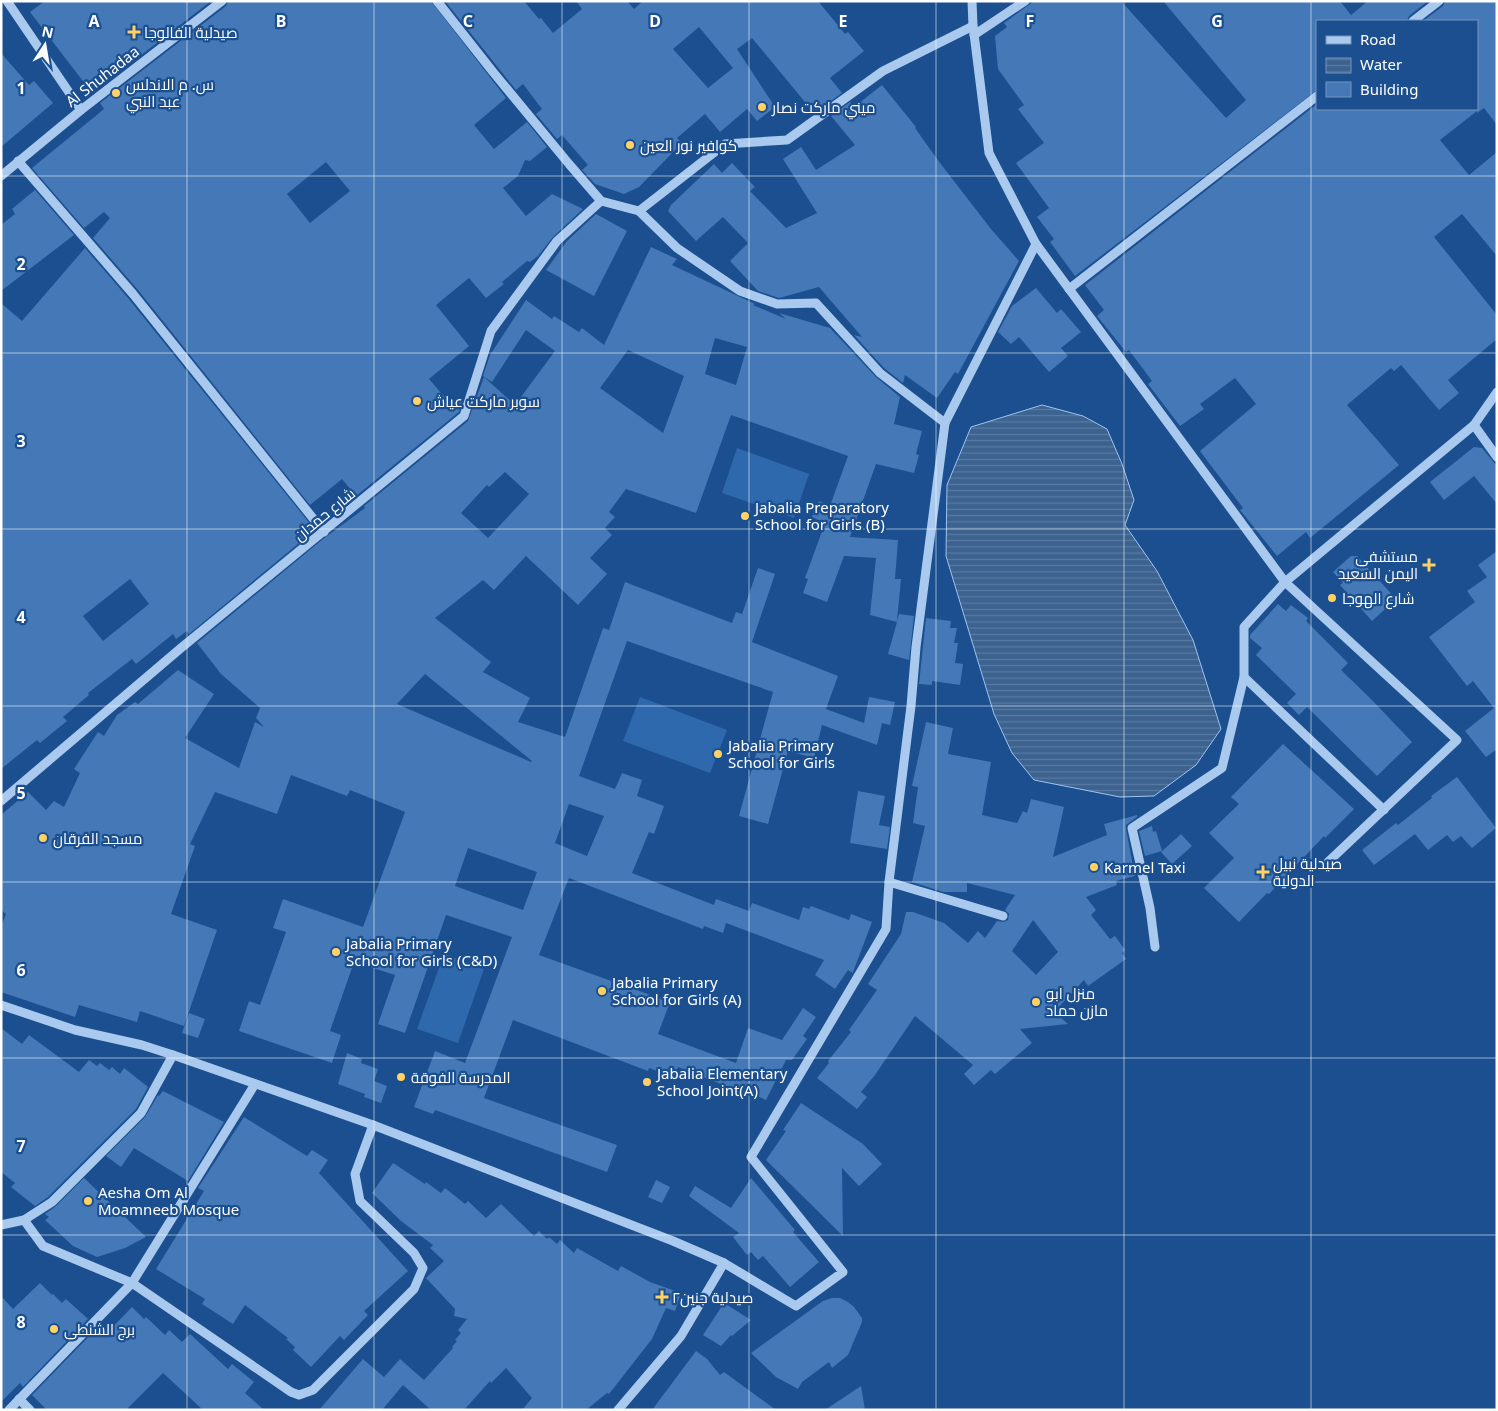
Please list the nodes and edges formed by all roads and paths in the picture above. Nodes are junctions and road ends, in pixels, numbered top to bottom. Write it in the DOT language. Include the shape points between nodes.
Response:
graph roads {
  1 [pos="7,1"];
  2 [pos="222,1"];
  3 [pos="437,1"];
  4 [pos="972,1"];
  5 [pos="1024,1"];
  6 [pos="1439,1"];
  7 [pos="1414,20"];
  8 [pos="974,31"];
  9 [pos="1316,97"];
  10 [pos="81,110"];
  11 [pos="18,161"];
  12 [pos="1,176"];
  13 [pos="602,201"];
  14 [pos="639,211"];
  15 [pos="1036,244"];
  16 [pos="1069,289"];
  17 [pos="1497,392"];
  18 [pos="945,422"];
  19 [pos="1474,425"];
  20 [pos="1497,456"];
  21 [pos="324,532"];
  22 [pos="1285,582"];
  23 [pos="1244,677"];
  24 [pos="1,801"];
  25 [pos="1384,810"];
  26 [pos="1328,862"];
  27 [pos="889,882"];
  28 [pos="1003,916"];
  29 [pos="1155,946"];
  30 [pos="1,1005"];
  31 [pos="173,1054"];
  32 [pos="256,1084"];
  33 [pos="373,1124"];
  34 [pos="24,1220"];
  35 [pos="1,1225"];
  36 [pos="724,1264"];
  37 [pos="132,1283"];
  38 [pos="19,1399"];
  39 [pos="9,1410"];
  40 [pos="30,1410"];
  41 [pos="618,1410"];
  1 -- 10 [label="street"];
  2 -- 10 [label="street, Al Shuhadaa"];
  3 -- 13 [label="street" via="568,164"];
  4 -- 8 [label="street"];
  5 -- 8 [label="street"];
  6 -- 7 [label="street"];
  8 -- 14 [label="street" via="883,71 787,140 724,144"];
  8 -- 15 [label="street" via="989,152"];
  9 -- 16 [label="street"];
  10 -- 11 [label="street, Al Shuhadaa"];
  11 -- 12 [label="street, Al Shuhadaa"];
  11 -- 21 [label="street" via="133,294"];
  13 -- 14 [label="street"];
  13 -- 21 [label="street, شارع حمدان" via="558,241 491,330 464,416"];
  14 -- 18 [label="street" via="677,248 740,290 777,304 816,303 880,374"];
  15 -- 16 [label="street"];
  15 -- 18 [label="street"];
  16 -- 22 [label="street"];
  17 -- 19 [label="street"];
  18 -- 27 [label="street"];
  19 -- 20 [label="street"];
  19 -- 22 [label="street"];
  21 -- 24 [label="street, شارع حمدان"];
  22 -- 23 [label="street" via="1244,627"];
  22 -- 25 [label="street" via="1457,740"];
  23 -- 25 [label="street"];
  23 -- 29 [label="street" via="1222,768 1132,828"];
  25 -- 26 [label="street"];
  27 -- 28 [label="street"];
  27 -- 36 [label="street" via="886,929 751,1157 843,1272 796,1306"];
  30 -- 31 [label="street" via="75,1030"];
  31 -- 32 [label="street"];
  31 -- 34 [label="street" via="141,1112 52,1202"];
  32 -- 33 [label="street"];
  32 -- 37 [label="street"];
  33 -- 36 [label="street" via="674,1241"];
  33 -- 37 [label="street" via="355,1174 360,1201 414,1253 423,1268 414,1289 313,1390 300,1394 290,1392"];
  34 -- 35 [label="street"];
  34 -- 37 [label="street" via="44,1246"];
  36 -- 41 [label="street" via="681,1336"];
  37 -- 38 [label="street"];
  38 -- 39 [label="street"];
  38 -- 40 [label="street"];
}
